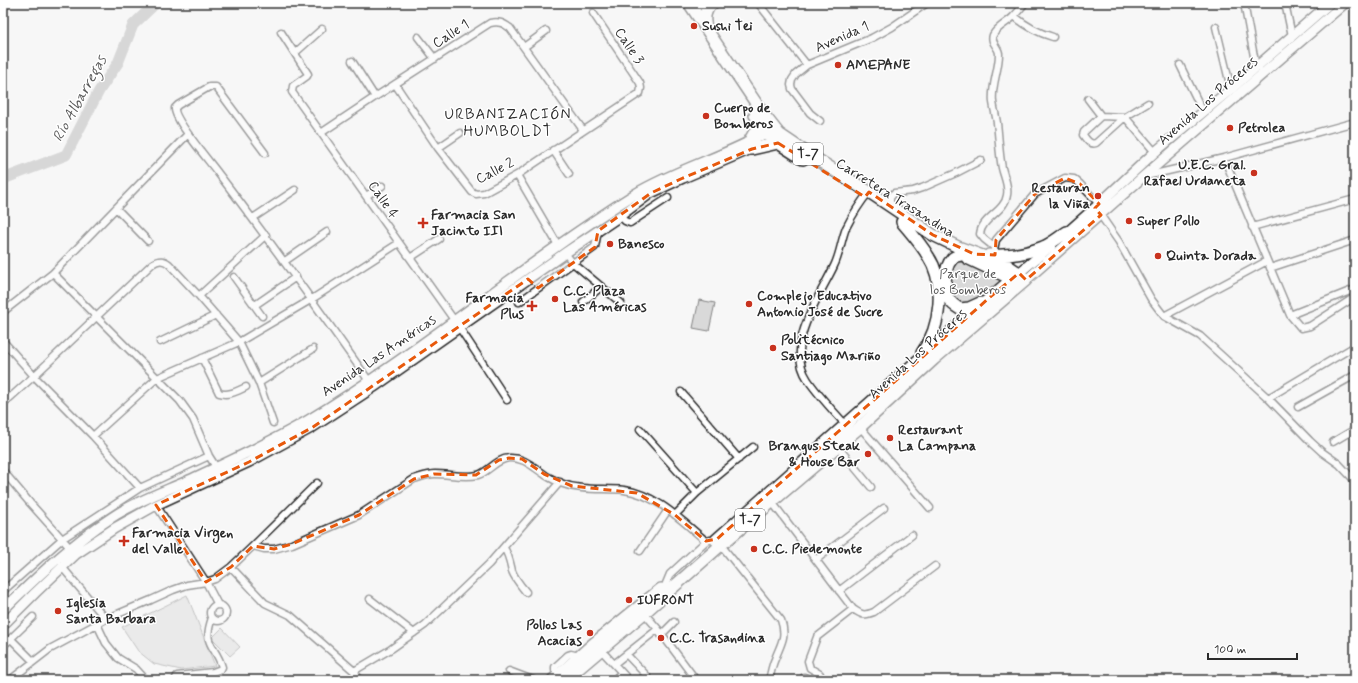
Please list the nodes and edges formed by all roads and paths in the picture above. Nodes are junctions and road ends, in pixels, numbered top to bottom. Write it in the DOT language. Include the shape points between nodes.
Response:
graph roads {
  1 [pos="706,3"];
  2 [pos="713,3"];
  3 [pos="758,3"];
  4 [pos="927,3"];
  5 [pos="1025,3"];
  6 [pos="1244,3"];
  7 [pos="1285,3"];
  8 [pos="1330,3"];
  9 [pos="1345,3"];
  10 [pos="689,5"];
  11 [pos="593,13"];
  12 [pos="1014,16"];
  13 [pos="1216,27"];
  14 [pos="322,29"];
  15 [pos="546,31"];
  16 [pos="708,31"];
  17 [pos="281,32"];
  18 [pos="1292,36"];
  19 [pos="1053,37"];
  20 [pos="418,38"];
  21 [pos="524,47"];
  22 [pos="295,53"];
  23 [pos="435,59"];
  24 [pos="352,61"];
  25 [pos="807,65"];
  26 [pos="1180,65"];
  27 [pos="1256,67"];
  28 [pos="395,84"];
  29 [pos="1231,89"];
  30 [pos="640,93"];
  31 [pos="375,97"];
  32 [pos="1088,99"];
  33 [pos="1148,103"];
  34 [pos="1203,112"];
  35 [pos="1101,116"];
  36 [pos="757,117"];
  37 [pos="1124,117"];
  38 [pos="820,121"];
  39 [pos="1355,122"];
  40 [pos="583,130"];
  41 [pos="321,133"];
  42 [pos="460,133"];
  43 [pos="188,134"];
  44 [pos="774,135"];
  45 [pos="750,146"];
  46 [pos="438,148"];
  47 [pos="553,150"];
  48 [pos="265,152"];
  49 [pos="1154,152"];
  50 [pos="1224,158"];
  51 [pos="981,160"];
  52 [pos="569,174"];
  53 [pos="517,175"];
  54 [pos="1144,176"];
  55 [pos="382,186"];
  56 [pos="295,190"];
  57 [pos="867,194"];
  58 [pos="366,196"];
  59 [pos="668,198"];
  60 [pos="1355,200"];
  61 [pos="890,206"];
  62 [pos="116,208"];
  63 [pos="1098,209"];
  64 [pos="620,216"];
  65 [pos="253,218"];
  66 [pos="902,222"];
  67 [pos="1252,227"];
  68 [pos="598,230"];
  69 [pos="327,232"];
  70 [pos="1067,232"];
  71 [pos="266,235"];
  72 [pos="439,239"];
  73 [pos="1355,240"];
  74 [pos="148,241"];
  75 [pos="398,243"];
  76 [pos="558,245"];
  77 [pos="994,251"];
  78 [pos="565,253"];
  79 [pos="974,254"];
  80 [pos="961,255"];
  81 [pos="410,258"];
  82 [pos="285,261"];
  83 [pos="1267,261"];
  84 [pos="573,263"];
  85 [pos="1270,268"];
  86 [pos="53,273"];
  87 [pos="234,277"];
  88 [pos="296,277"];
  89 [pos="528,279"];
  90 [pos="1020,279"];
  91 [pos="601,287"];
  92 [pos="538,288"];
  93 [pos="1355,289"];
  94 [pos="199,296"];
  95 [pos="1355,297"];
  96 [pos="989,298"];
  97 [pos="312,299"];
  98 [pos="519,302"];
  99 [pos="583,302"];
  100 [pos="621,303"];
  101 [pos="254,306"];
  102 [pos="3,312"];
  103 [pos="216,315"];
  104 [pos="1290,315"];
  105 [pos="262,316"];
  106 [pos="1164,316"];
  107 [pos="95,317"];
  108 [pos="457,324"];
  109 [pos="3,341"];
  110 [pos="160,342"];
  111 [pos="239,342"];
  112 [pos="1355,346"];
  113 [pos="313,349"];
  114 [pos="202,358"];
  115 [pos="914,364"];
  116 [pos="34,376"];
  117 [pos="1355,376"];
  118 [pos="158,378"];
  119 [pos="369,381"];
  120 [pos="259,383"];
  121 [pos="246,387"];
  122 [pos="681,392"];
  123 [pos="1268,398"];
  124 [pos="507,400"];
  125 [pos="3,404"];
  126 [pos="1298,408"];
  127 [pos="273,423"];
  128 [pos="846,425"];
  129 [pos="860,427"];
  130 [pos="640,429"];
  131 [pos="1355,429"];
  132 [pos="93,436"];
  133 [pos="1333,442"];
  134 [pos="753,446"];
  135 [pos="837,446"];
  136 [pos="210,456"];
  137 [pos="738,459"];
  138 [pos="216,467"];
  139 [pos="3,472"];
  140 [pos="1355,481"];
  141 [pos="560,482"];
  142 [pos="317,483"];
  143 [pos="872,487"];
  144 [pos="140,488"];
  145 [pos="697,493"];
  146 [pos="772,502"];
  147 [pos="156,505"];
  148 [pos="884,508"];
  149 [pos="930,508"];
  150 [pos="668,510"];
  151 [pos="675,515"];
  152 [pos="912,535"];
  153 [pos="62,539"];
  154 [pos="714,542"];
  155 [pos="253,546"];
  156 [pos="504,548"];
  157 [pos="72,551"];
  158 [pos="640,551"];
  159 [pos="816,560"];
  160 [pos="935,566"];
  161 [pos="62,567"];
  162 [pos="231,567"];
  163 [pos="206,582"];
  164 [pos="3,591"];
  165 [pos="839,591"];
  166 [pos="526,592"];
  167 [pos="370,599"];
  168 [pos="218,605"];
  169 [pos="853,609"];
  170 [pos="3,610"];
  171 [pos="644,614"];
  172 [pos="33,617"];
  173 [pos="212,618"];
  174 [pos="106,619"];
  175 [pos="674,622"];
  176 [pos="97,624"];
  177 [pos="3,625"];
  178 [pos="659,632"];
  179 [pos="414,633"];
  180 [pos="11,639"];
  181 [pos="3,646"];
  182 [pos="601,650"];
  183 [pos="627,655"];
  184 [pos="33,661"];
  185 [pos="614,664"];
  186 [pos="354,670"];
  187 [pos="509,671"];
  188 [pos="621,673"];
  189 [pos="647,676"];
  190 [pos="804,677"];
  191 [pos="564,678"];
  192 [pos="626,678"];
  193 [pos="10,680"];
  194 [pos="146,680"];
  195 [pos="175,680"];
  196 [pos="360,680"];
  197 [pos="533,680"];
  198 [pos="614,680"];
  199 [pos="688,680"];
  200 [pos="769,680"];
  201 [pos="811,680"];
  202 [pos="821,680"];
  1 -- 10 [label="street"];
  2 -- 16 [label="highway" via="705,13"];
  3 -- 25 [label="street"];
  4 -- 25 [label="street, Avenida 1" via="872,38"];
  5 -- 12 [label="street"];
  6 -- 27 [label="street"];
  7 -- 18 [label="street"];
  8 -- 18 [label="street, Avenida Los Próceres"];
  9 -- 54 [label="street, Avenida Los Próceres"];
  10 -- 16 [label="highway, Carretera Trasandina / T-7"];
  10 -- 36 [label="highway, Carretera Trasandina / T-7"];
  11 -- 30 [label="street, Calle 3" via="640,83"];
  12 -- 19 [label="street" via="1037,32"];
  12 -- 77 [label="street" via="996,30 992,38 999,51 993,102 1007,196 1001,207 986,221 980,234"];
  13 -- 29 [label="street"];
  14 -- 22 [label="street"];
  15 -- 21 [label="street"];
  16 -- 44 [label="highway, Carretera Trasandina / T-7" via="764,115"];
  17 -- 22 [label="street"];
  18 -- 27 [label="street, Avenida Los Próceres"];
  20 -- 23 [label="street"];
  21 -- 23 [label="street, Calle 1" via="510,28 498,21 490,23"];
  21 -- 40 [label="street, Calle 1"];
  22 -- 41 [label="street, Calle 4" via="308,74 293,86 292,92"];
  23 -- 28 [label="street, Calle 1"];
  24 -- 31 [label="street"];
  25 -- 38 [label="street" via="796,74 791,85 810,113"];
  26 -- 34 [label="street"];
  27 -- 29 [label="street, Avenida Los Próceres"];
  28 -- 31 [label="street, Calle 1"];
  28 -- 46 [label="street, Calle 2"];
  29 -- 34 [label="street, Avenida Los Próceres"];
  30 -- 40 [label="street, Calle 2"];
  31 -- 41 [label="street, Calle 1"];
  32 -- 35 [label="street"];
  33 -- 37 [label="street"];
  34 -- 49 [label="street, Avenida Los Próceres"];
  35 -- 37 [label="street"];
  35 -- 37 [label="street" via="1084,132 1083,135 1089,143 1096,143"];
  36 -- 44 [label="highway, Carretera Trasandina / T-7"];
  36 -- 45 [label="highway" via="757,128"];
  37 -- 49 [label="street"];
  39 -- 50 [label="street"];
  40 -- 47 [label="street, Calle 2"];
  41 -- 58 [label="street, Calle 4"];
  42 -- 46 [label="street"];
  43 -- 48 [label="street" via="176,115 175,108 214,86"];
  43 -- 62 [label="street"];
  43 -- 65 [label="street"];
  44 -- 45 [label="highway"];
  44 -- 57 [label="highway, Carretera Trasandina / T-7"];
  45 -- 64 [label="street, Avenida Las Américas" via="651,193"];
  45 -- 76 [label="street, Avenida Las Américas" via="654,183"];
  46 -- 53 [label="street, Calle 2" via="476,194 484,193"];
  47 -- 52 [label="street"];
  47 -- 53 [label="street, Calle 2"];
  49 -- 63 [label="street, Avenida Los Próceres"];
  50 -- 54 [label="street"];
  50 -- 67 [label="street"];
  51 -- 61 [label="street" via="922,188 894,194 890,198"];
  53 -- 76 [label="street"];
  54 -- 63 [label="street, Avenida Los Próceres"];
  55 -- 58 [label="street"];
  56 -- 65 [label="street"];
  57 -- 61 [label="highway, Carretera Trasandina / T-7"];
  57 -- 66 [label="highway, Carretera Trasandina / T-7"];
  57 -- 128 [label="street" via="846,229 836,261 807,318 801,343 802,364 808,380"];
  58 -- 75 [label="street, Calle 4"];
  59 -- 64 [label="street" via="630,223"];
  60 -- 67 [label="street"];
  61 -- 79 [label="highway, Carretera Trasandina / T-7" via="933,235"];
  62 -- 74 [label="street"];
  62 -- 86 [label="street"];
  63 -- 70 [label="street, Avenida Los Próceres"];
  63 -- 77 [label="street" via="1080,184 1065,178 1035,194 996,240"];
  63 -- 90 [label="street, Avenida Los Próceres"];
  63 -- 106 [label="street" via="1151,299"];
  64 -- 68 [label="street, Avenida Las Américas"];
  65 -- 71 [label="street"];
  66 -- 80 [label="highway, Carretera Trasandina / T-7"];
  66 -- 115 [label="highway" via="929,257 936,274 939,303 937,320 931,336"];
  67 -- 83 [label="street"];
  68 -- 78 [label="street, Avenida Las Américas"];
  68 -- 84 [label="street" via="595,247"];
  69 -- 82 [label="street"];
  70 -- 77 [label="highway" via="1043,247 1014,254"];
  70 -- 90 [label="street, Avenida Los Próceres"];
  71 -- 82 [label="street"];
  71 -- 94 [label="street"];
  72 -- 81 [label="street"];
  73 -- 85 [label="street"];
  75 -- 81 [label="street, Calle 4"];
  75 -- 97 [label="street"];
  76 -- 108 [label="street, Avenida Las Américas"];
  77 -- 79 [label="highway"];
  78 -- 84 [label="street"];
  78 -- 89 [label="street, Avenida Las Américas"];
  79 -- 90 [label="highway, Carretera Trasandina / T-7" via="1007,265"];
  80 -- 90 [label="highway, Carretera Trasandina / T-7"];
  80 -- 96 [label="highway" via="951,259 945,278 950,301 960,309 969,308"];
  81 -- 108 [label="street, Calle 4"];
  82 -- 88 [label="street"];
  83 -- 85 [label="street"];
  83 -- 106 [label="street"];
  84 -- 91 [label="street"];
  84 -- 92 [label="street"];
  85 -- 104 [label="street"];
  86 -- 102 [label="street"];
  86 -- 107 [label="street"];
  87 -- 101 [label="street"];
  88 -- 97 [label="street"];
  88 -- 101 [label="street"];
  89 -- 92 [label="street"];
  89 -- 108 [label="street, Avenida Las Américas"];
  90 -- 96 [label="highway, Avenida Los Próceres / T-7"];
  90 -- 129 [label="highway, Avenida Los Próceres / T-7"];
  91 -- 99 [label="street"];
  91 -- 100 [label="street"];
  92 -- 98 [label="street"];
  93 -- 104 [label="street"];
  94 -- 103 [label="street"];
  94 -- 107 [label="street" via="169,264 156,261"];
  95 -- 104 [label="street" via="1304,328 1301,328"];
  96 -- 115 [label="highway, Avenida Los Próceres / T-7"];
  97 -- 111 [label="street"];
  97 -- 119 [label="street"];
  101 -- 105 [label="street"];
  103 -- 110 [label="street"];
  103 -- 111 [label="street"];
  106 -- 123 [label="street" via="1200,336"];
  107 -- 116 [label="street"];
  107 -- 118 [label="street"];
  108 -- 119 [label="street, Avenida Las Américas"];
  108 -- 124 [label="street, Calle 4"];
  108 -- 147 [label="street, Avenida Las Américas" via="374,387 313,427 249,462"];
  109 -- 116 [label="street"];
  111 -- 114 [label="street"];
  111 -- 120 [label="street"];
  112 -- 123 [label="street"];
  113 -- 120 [label="street"];
  114 -- 118 [label="street"];
  114 -- 121 [label="street" via="220,393 230,394"];
  115 -- 128 [label="highway, Avenida Los Próceres / T-7"];
  116 -- 125 [label="street"];
  116 -- 132 [label="street"];
  117 -- 126 [label="street"];
  118 -- 132 [label="street"];
  118 -- 136 [label="street" via="193,419"];
  119 -- 138 [label="street, Avenida Las Américas" via="266,444"];
  120 -- 127 [label="street"];
  122 -- 137 [label="street"];
  123 -- 140 [label="street" via="1310,441 1339,464"];
  128 -- 154 [label="highway, Avenida Los Próceres / T-7"];
  129 -- 135 [label="highway, Avenida Los Próceres / T-7"];
  129 -- 149 [label="street"];
  130 -- 145 [label="street"];
  131 -- 133 [label="street"];
  132 -- 144 [label="street"];
  134 -- 137 [label="street"];
  135 -- 143 [label="street"];
  135 -- 146 [label="highway, Avenida Los Próceres / T-7"];
  136 -- 138 [label="street"];
  136 -- 144 [label="street"];
  137 -- 145 [label="street"];
  138 -- 157 [label="street, Avenida Las Américas" via="112,517"];
  139 -- 153 [label="street"];
  141 -- 150 [label="street" via="580,488 637,493"];
  141 -- 155 [label="street" via="522,459 499,460 484,473 476,475 434,474 414,479 359,515 292,544 274,549"];
  141 -- 156 [label="street"];
  142 -- 155 [label="street"];
  144 -- 153 [label="street"];
  145 -- 151 [label="street"];
  146 -- 154 [label="highway, Avenida Los Próceres / T-7"];
  146 -- 159 [label="street"];
  147 -- 157 [label="street, Avenida Las Américas"];
  147 -- 163 [label="street"];
  148 -- 159 [label="street"];
  150 -- 151 [label="street"];
  150 -- 158 [label="street"];
  151 -- 154 [label="street"];
  152 -- 165 [label="street"];
  153 -- 157 [label="street"];
  153 -- 164 [label="street"];
  154 -- 171 [label="highway, Avenida Los Próceres / T-7"];
  154 -- 191 [label="highway, Avenida Los Próceres / T-7" via="665,586 579,656"];
  154 -- 200 [label="street" via="781,620 784,629 782,643 774,659"];
  155 -- 162 [label="street"];
  156 -- 166 [label="street" via="516,580"];
  156 -- 179 [label="street"];
  157 -- 161 [label="street, Avenida Las Américas"];
  157 -- 170 [label="street, Avenida Las Américas"];
  159 -- 165 [label="street"];
  160 -- 169 [label="street" via="874,612 866,615"];
  161 -- 174 [label="street"];
  161 -- 177 [label="street, Avenida Las Américas"];
  162 -- 163 [label="street" via="215,579"];
  162 -- 186 [label="street" via="265,603 290,615"];
  163 -- 168 [label="street"];
  163 -- 174 [label="street" via="173,590"];
  165 -- 169 [label="street"];
  167 -- 179 [label="street"];
  168 -- 173 [label="street" via="211,608"];
  168 -- 173 [label="street" via="225,609 224,617 217,620"];
  169 -- 202 [label="street" via="817,637 808,661 810,668 820,674"];
  171 -- 178 [label="street"];
  171 -- 182 [label="highway, Avenida Los Próceres / T-7"];
  172 -- 180 [label="street"];
  173 -- 195 [label="street" via="208,639 221,662 221,669 177,676"];
  174 -- 176 [label="street"];
  175 -- 178 [label="street"];
  176 -- 184 [label="street"];
  176 -- 194 [label="street" via="106,644 118,658 136,669"];
  178 -- 183 [label="street"];
  178 -- 199 [label="street" via="693,676"];
  179 -- 186 [label="street" via="391,650"];
  180 -- 181 [label="street"];
  180 -- 184 [label="street"];
  182 -- 185 [label="street"];
  182 -- 191 [label="highway, Avenida Los Próceres / T-7"];
  183 -- 185 [label="street"];
  183 -- 189 [label="street"];
  184 -- 193 [label="street"];
  185 -- 188 [label="street"];
  186 -- 196 [label="street"];
  187 -- 197 [label="street"];
  188 -- 192 [label="street"];
  188 -- 198 [label="street"];
  190 -- 201 [label="street"];
}
